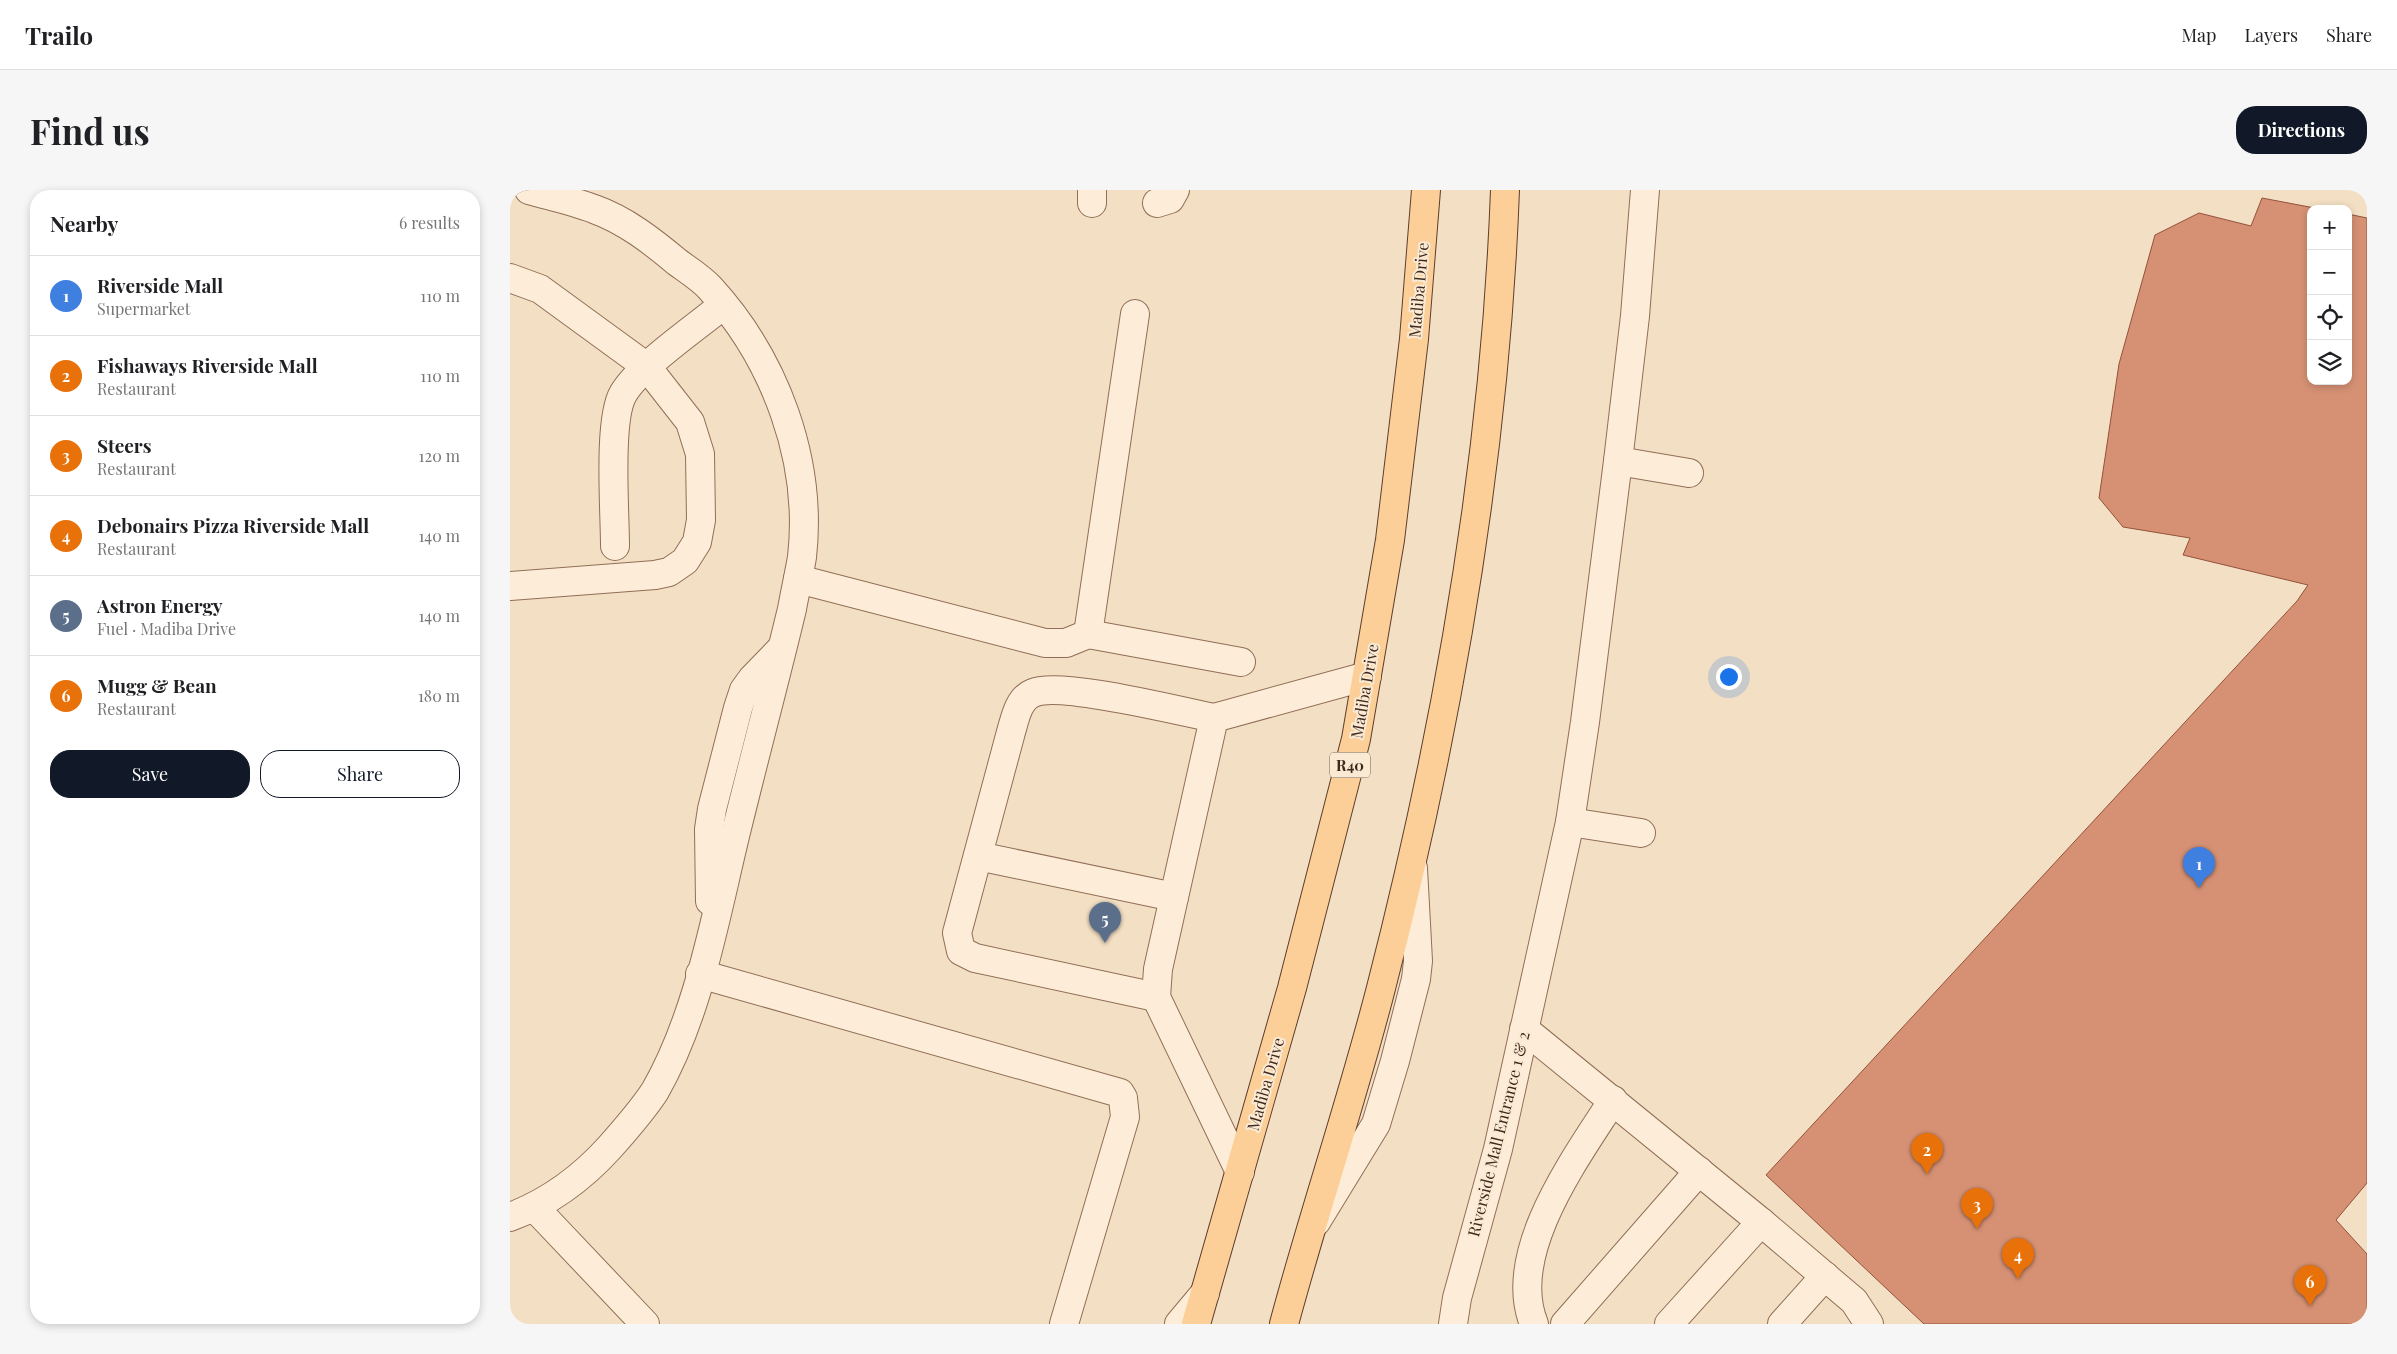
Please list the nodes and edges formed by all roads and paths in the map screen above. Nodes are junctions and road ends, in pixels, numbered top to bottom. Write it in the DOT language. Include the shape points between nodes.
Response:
graph roads {
  1 [pos="529,190"];
  2 [pos="1426,190"];
  3 [pos="1505,190"];
  4 [pos="1645,190"];
  5 [pos="587,199"];
  6 [pos="510,278"];
  7 [pos="723,305"];
  8 [pos="1134,314"];
  9 [pos="647,367"];
  10 [pos="1618,461"];
  11 [pos="1689,473"];
  12 [pos="615,546"];
  13 [pos="798,579"];
  14 [pos="510,586"];
  15 [pos="1088,634"];
  16 [pos="1241,662"];
  17 [pos="1367,676"];
  18 [pos="1214,718"];
  19 [pos="1570,822"];
  20 [pos="1641,833"];
  21 [pos="978,856"];
  22 [pos="1174,897"];
  23 [pos="700,974"];
  24 [pos="1156,997"];
  25 [pos="1524,1029"];
  26 [pos="1613,1100"];
  27 [pos="1699,1171"];
  28 [pos="1240,1172"];
  29 [pos="535,1208"];
  30 [pos="510,1217"];
  31 [pos="1761,1222"];
  32 [pos="1825,1276"];
  33 [pos="1205,1293"];
  34 [pos="645,1324"];
  35 [pos="1064,1324"];
  36 [pos="1179,1324"];
  37 [pos="1196,1324"];
  38 [pos="1284,1324"];
  39 [pos="1453,1324"];
  40 [pos="1534,1324"];
  41 [pos="1565,1324"];
  42 [pos="1669,1324"];
  43 [pos="1782,1324"];
  44 [pos="1869,1324"];
  1 -- 5 [label="street"];
  2 -- 17 [label="main road, Madiba Drive / R40" via="1414,339 1390,540"];
  3 -- 38 [label="main road" via="1502,263 1476,522 1456,637 1412,861 1380,992"];
  4 -- 10 [label="street, Riverside Mall Entrance 1 & 2" via="1635,316"];
  5 -- 7 [label="street" via="648,238 709,287"];
  6 -- 9 [label="street" via="540,289"];
  7 -- 9 [label="street"];
  7 -- 13 [label="street" via="760,356 776,388 790,432 803,513"];
  8 -- 15 [label="street"];
  9 -- 12 [label="street" via="623,394 615,421"];
  9 -- 14 [label="street" via="685,414 696,436 700,454 701,520 698,542 691,554 669,572 655,575"];
  10 -- 11 [label="street"];
  10 -- 19 [label="street, Riverside Mall Entrance 1 & 2"];
  13 -- 15 [label="street" via="1045,643 1066,643"];
  13 -- 23 [label="street"];
  15 -- 16 [label="street"];
  17 -- 18 [label="street"];
  17 -- 28 [label="main road, Madiba Drive / R40" via="1356,739 1327,859"];
  18 -- 21 [label="street" via="1069,690 1032,693 1018,709"];
  18 -- 22 [label="street"];
  19 -- 20 [label="street"];
  19 -- 25 [label="street, Riverside Mall Entrance 1 & 2"];
  21 -- 22 [label="street"];
  21 -- 24 [label="street" via="957,933 963,953"];
  22 -- 24 [label="street" via="1158,969"];
  23 -- 29 [label="street" via="687,1021 654,1092 585,1174"];
  23 -- 35 [label="street" via="1120,1093 1125,1116"];
  24 -- 28 [label="street"];
  25 -- 26 [label="street"];
  25 -- 39 [label="street, Riverside Mall Entrance 1 & 2" via="1498,1149 1456,1298"];
  26 -- 27 [label="street"];
  26 -- 40 [label="street" via="1558,1190 1533,1248 1528,1308"];
  27 -- 31 [label="street"];
  27 -- 41 [label="street"];
  28 -- 33 [label="main road, Madiba Drive / R40"];
  29 -- 30 [label="street"];
  29 -- 34 [label="street"];
  31 -- 32 [label="street"];
  31 -- 42 [label="street"];
  32 -- 43 [label="street"];
  32 -- 44 [label="street" via="1854,1301"];
  33 -- 36 [label="street"];
  33 -- 37 [label="main road, Madiba Drive / R40"];
}
